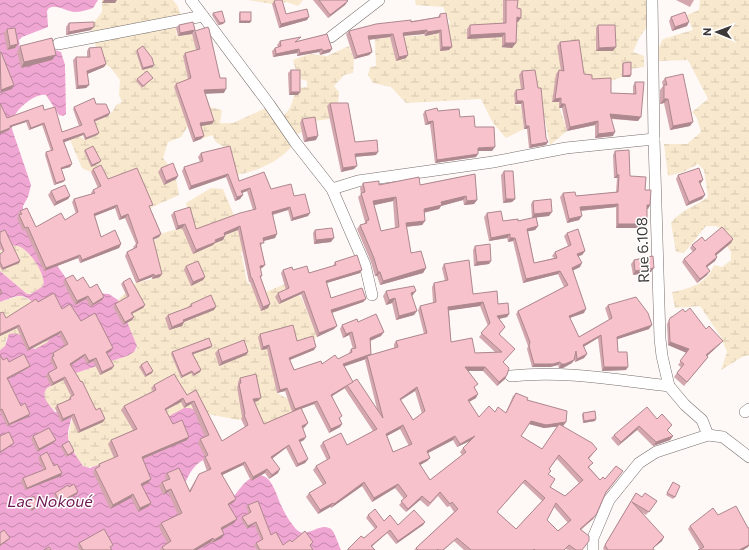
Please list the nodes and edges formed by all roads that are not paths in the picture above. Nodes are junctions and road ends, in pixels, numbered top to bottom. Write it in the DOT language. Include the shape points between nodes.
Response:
graph roads {
  1 [pos="191,0"];
  2 [pos="379,0"];
  3 [pos="652,0"];
  4 [pos="203,16"];
  5 [pos="331,37"];
  6 [pos="58,44"];
  7 [pos="654,139"];
  8 [pos="332,189"];
  9 [pos="372,295"];
  10 [pos="511,376"];
  11 [pos="669,386"];
  12 [pos="708,435"];
  13 [pos="749,458"];
  14 [pos="593,550"];
  1 -- 4 [label="street"];
  2 -- 5 [label="street"];
  3 -- 7 [label="street, Rue 6.108"];
  4 -- 6 [label="street"];
  4 -- 8 [label="street"];
  7 -- 8 [label="street" via="566,148 493,162 364,180"];
  7 -- 11 [label="street, Rue 6.108" via="660,339"];
  8 -- 9 [label="street" via="364,265"];
  10 -- 11 [label="street" via="526,374 589,377"];
  11 -- 12 [label="street, Rue 6.108" via="702,420"];
  12 -- 13 [label="street" via="723,437"];
  12 -- 14 [label="street" via="656,452 639,463 609,500 593,538"];
}
